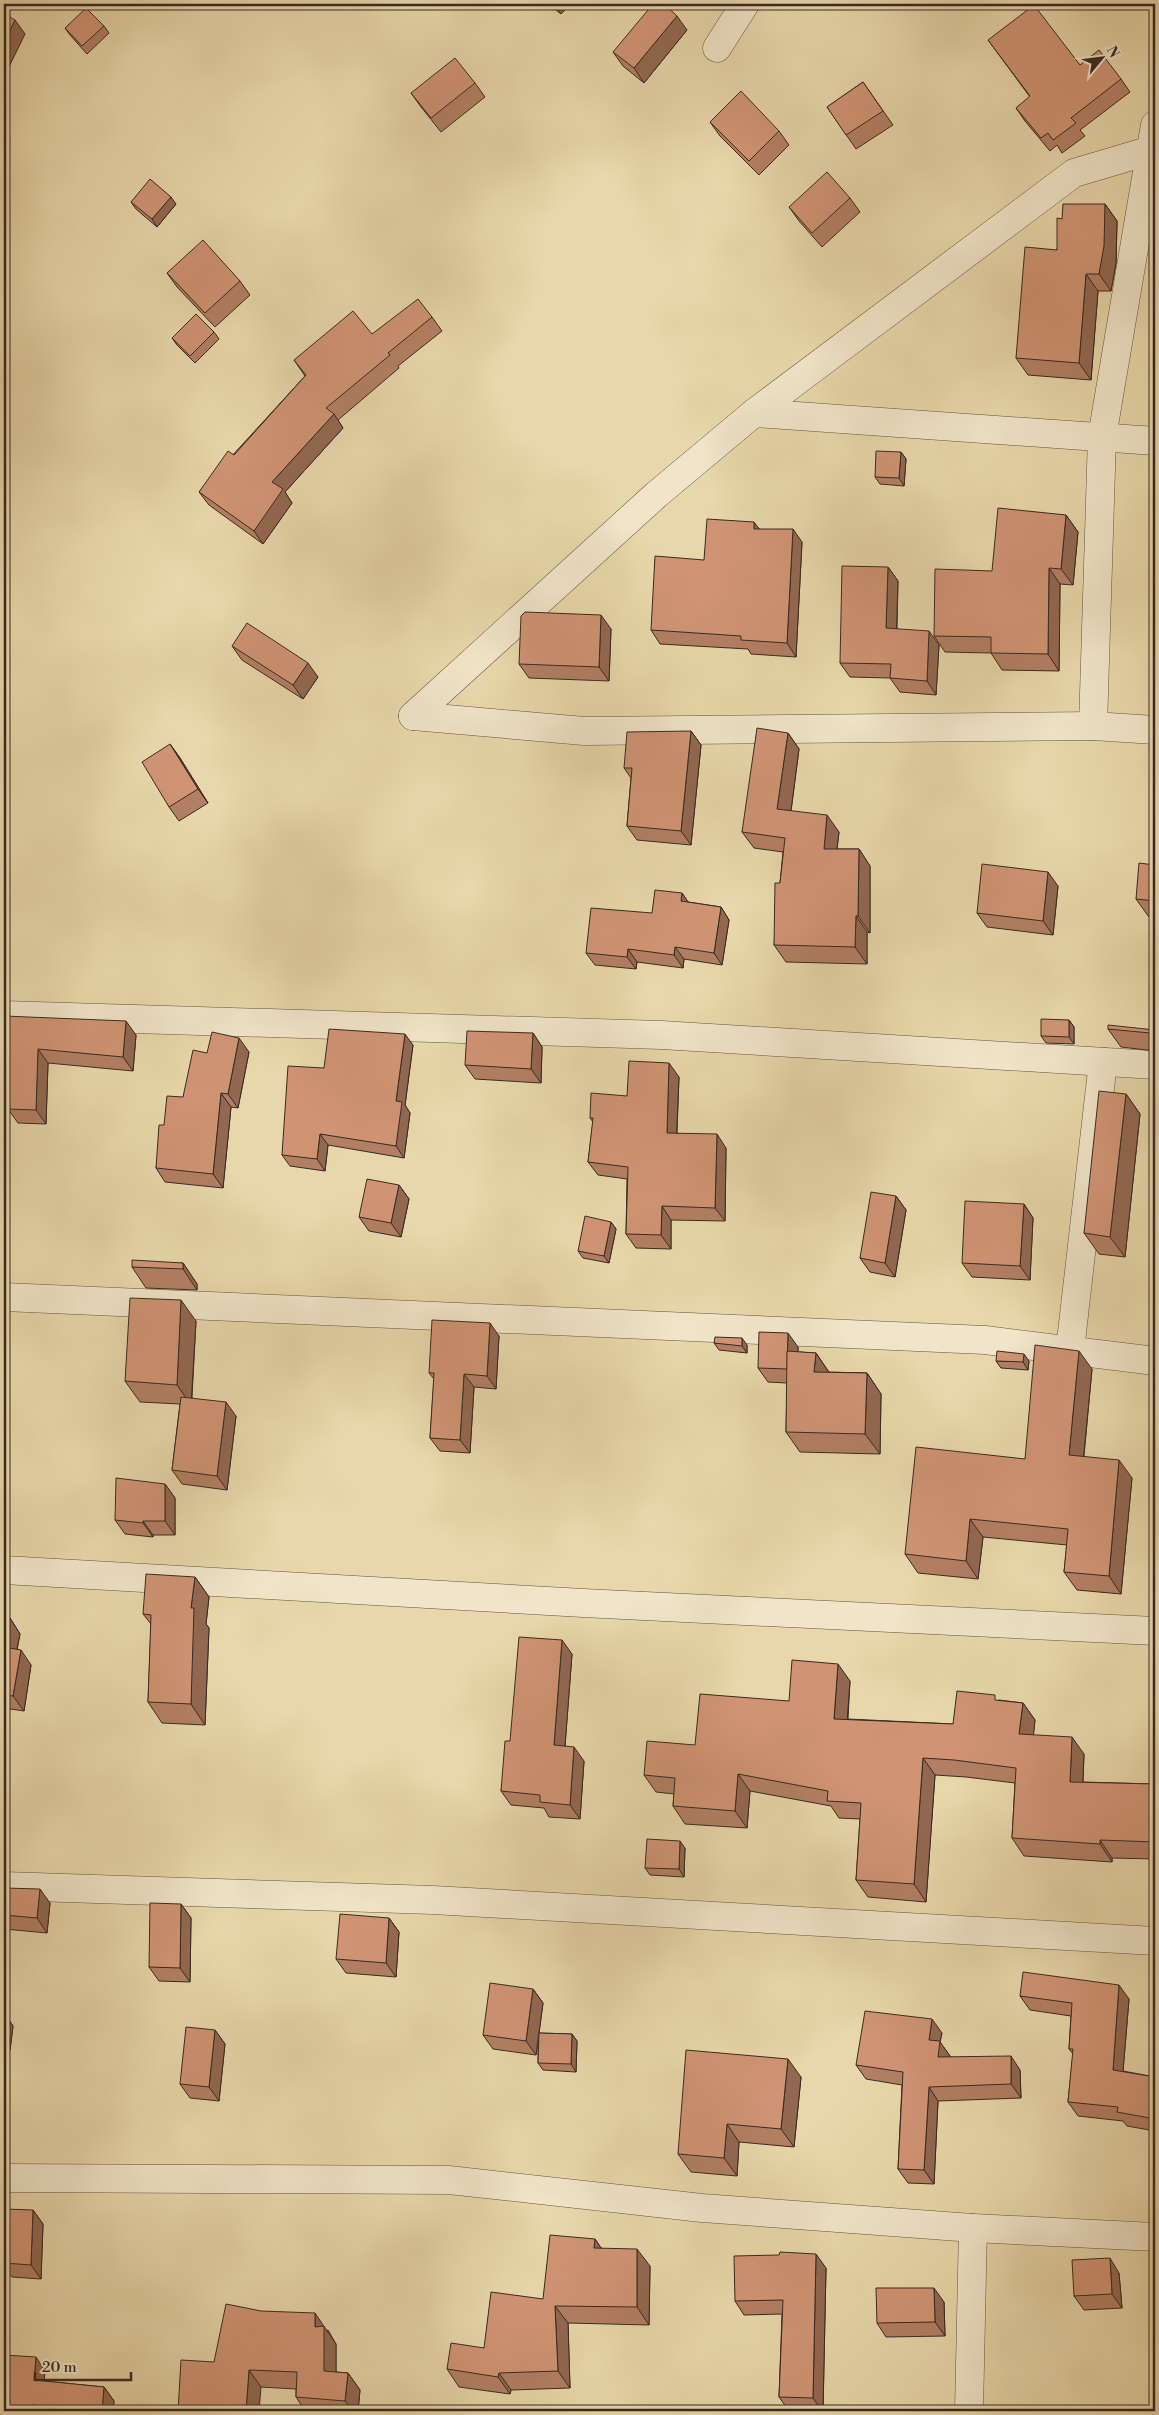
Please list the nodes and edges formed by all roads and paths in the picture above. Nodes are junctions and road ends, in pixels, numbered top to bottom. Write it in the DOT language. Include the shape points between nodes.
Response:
graph roads {
  1 [pos="745,4"];
  2 [pos="717,48"];
  3 [pos="1154,141"];
  4 [pos="754,413"];
  5 [pos="1102,437"];
  6 [pos="1155,441"];
  7 [pos="1092,726"];
  8 [pos="1155,730"];
  9 [pos="4,1015"];
  10 [pos="1103,1062"];
  11 [pos="1155,1066"];
  12 [pos="4,1297"];
  13 [pos="1070,1350"];
  14 [pos="1155,1361"];
  15 [pos="4,1570"];
  16 [pos="1155,1631"];
  17 [pos="4,1886"];
  18 [pos="1155,1941"];
  19 [pos="4,2178"];
  20 [pos="973,2228"];
  21 [pos="1155,2237"];
  22 [pos="969,2411"];
  1 -- 2 [label="street"];
  3 -- 4 [label="street" via="1074,173"];
  3 -- 5 [label="street"];
  4 -- 5 [label="street"];
  4 -- 7 [label="street" via="656,495 413,716 584,731"];
  5 -- 6 [label="street"];
  5 -- 7 [label="street"];
  7 -- 8 [label="street"];
  9 -- 10 [label="street" via="660,1035"];
  10 -- 11 [label="street"];
  10 -- 13 [label="street"];
  12 -- 13 [label="street" via="985,1340"];
  13 -- 14 [label="street"];
  15 -- 16 [label="street" via="554,1602"];
  17 -- 18 [label="street" via="433,1900"];
  19 -- 20 [label="street" via="449,2180 702,2208"];
  20 -- 21 [label="street"];
  20 -- 22 [label="street"];
}
